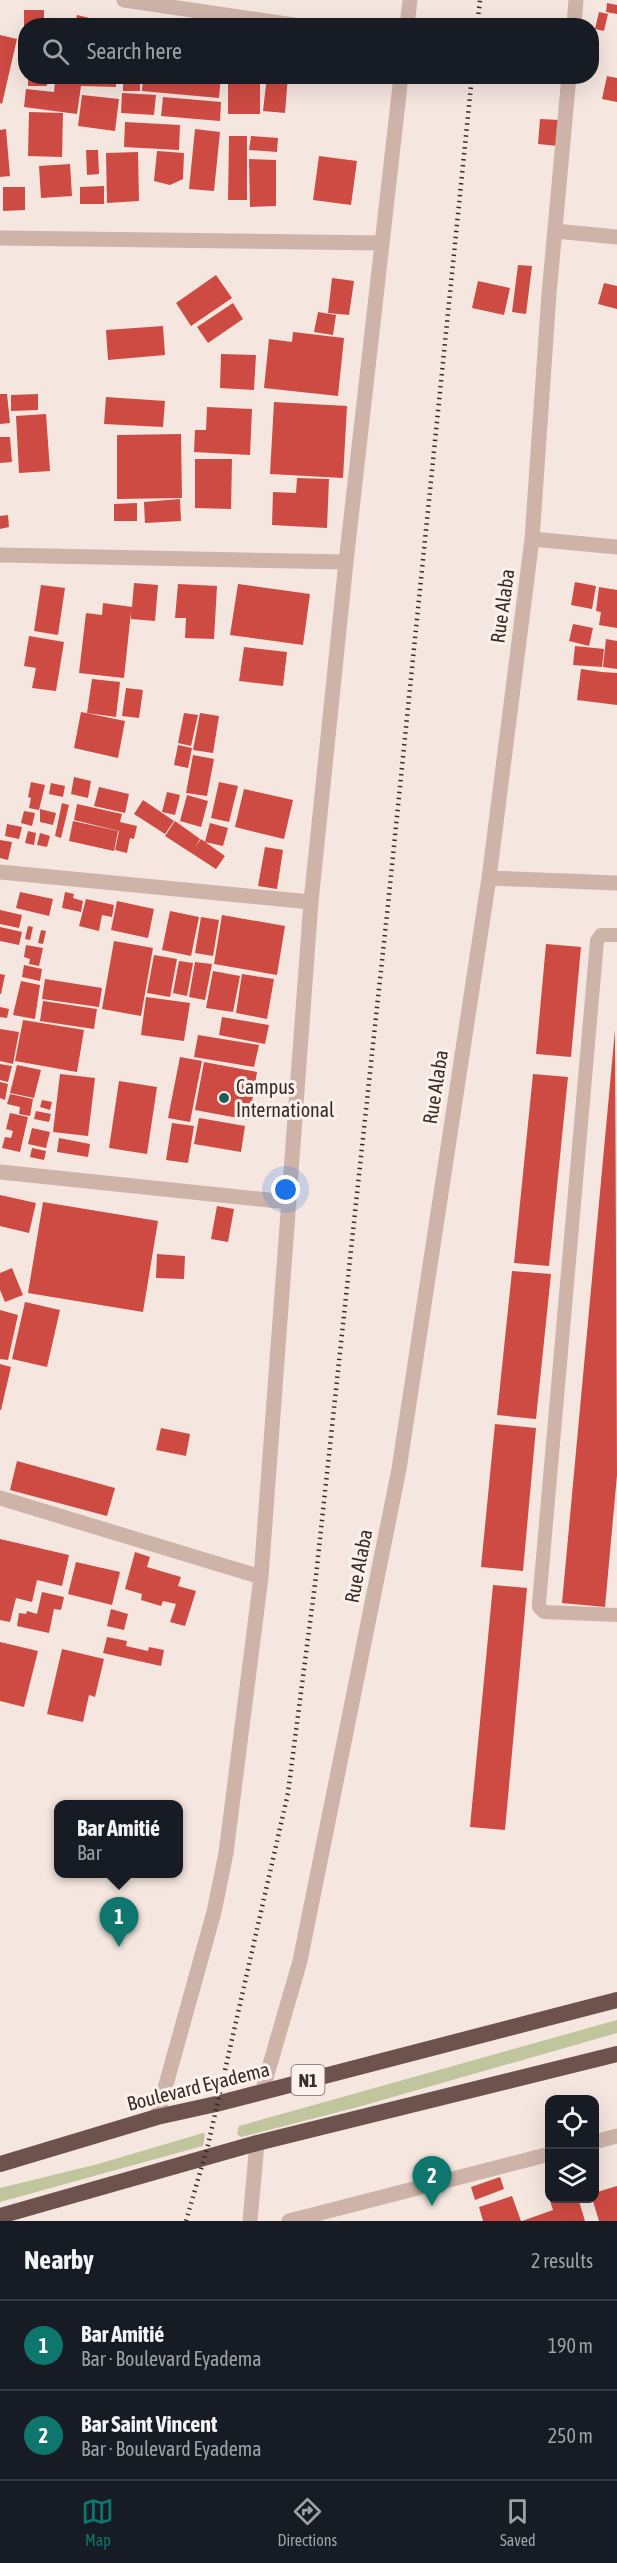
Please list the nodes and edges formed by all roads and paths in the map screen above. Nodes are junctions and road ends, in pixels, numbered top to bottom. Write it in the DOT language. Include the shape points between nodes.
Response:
graph roads {
  1 [pos="124,0"];
  2 [pos="410,0"];
  3 [pos="576,0"];
  4 [pos="246,18"];
  5 [pos="408,18"];
  6 [pos="575,18"];
  7 [pos="400,84"];
  8 [pos="568,84"];
  9 [pos="555,231"];
  10 [pos="617,237"];
  11 [pos="0,238"];
  12 [pos="382,243"];
  13 [pos="532,539"];
  14 [pos="617,547"];
  15 [pos="0,555"];
  16 [pos="346,562"];
  17 [pos="0,872"];
  18 [pos="489,878"];
  19 [pos="617,883"];
  20 [pos="311,902"];
  21 [pos="617,935"];
  22 [pos="0,1172"];
  23 [pos="288,1202"];
  24 [pos="0,1498"];
  25 [pos="261,1577"];
  26 [pos="617,1615"];
  27 [pos="617,2000"];
  28 [pos="617,2054"];
  29 [pos="262,2092"];
  30 [pos="157,2117"];
  31 [pos="617,2136"];
  32 [pos="599,2141"];
  33 [pos="257,2143"];
  34 [pos="545,2155"];
  35 [pos="0,2164"];
  36 [pos="0,2216"];
  37 [pos="250,2221"];
  38 [pos="289,2221"];
  1 -- 4 [label="street"];
  2 -- 5 [label="street"];
  3 -- 6 [label="street"];
  7 -- 12 [label="street"];
  8 -- 9 [label="street, Rue Alaba"];
  9 -- 10 [label="street"];
  9 -- 13 [label="street, Rue Alaba"];
  11 -- 12 [label="street"];
  12 -- 16 [label="street"];
  13 -- 14 [label="street"];
  13 -- 18 [label="street, Rue Alaba"];
  15 -- 16 [label="street"];
  16 -- 20 [label="street"];
  17 -- 20 [label="street"];
  18 -- 19 [label="street"];
  18 -- 29 [label="street, Rue Alaba" via="399,1468 300,1961"];
  20 -- 23 [label="street"];
  21 -- 26 [label="lane" via="601,935 597,941 539,1607 544,1612"];
  22 -- 23 [label="street"];
  23 -- 25 [label="street"];
  24 -- 25 [label="street"];
  25 -- 30 [label="street" via="226,1853 214,1911"];
  27 -- 29 [label="highway, Boulevard Eyadema / N1"];
  28 -- 33 [label="highway"];
  29 -- 30 [label="highway, Boulevard Eyadema / N1"];
  30 -- 35 [label="highway, Boulevard Eyadema / N1"];
  31 -- 32 [label="street"];
  33 -- 36 [label="highway"];
  33 -- 37 [label="street"];
  34 -- 38 [label="street"];
}
